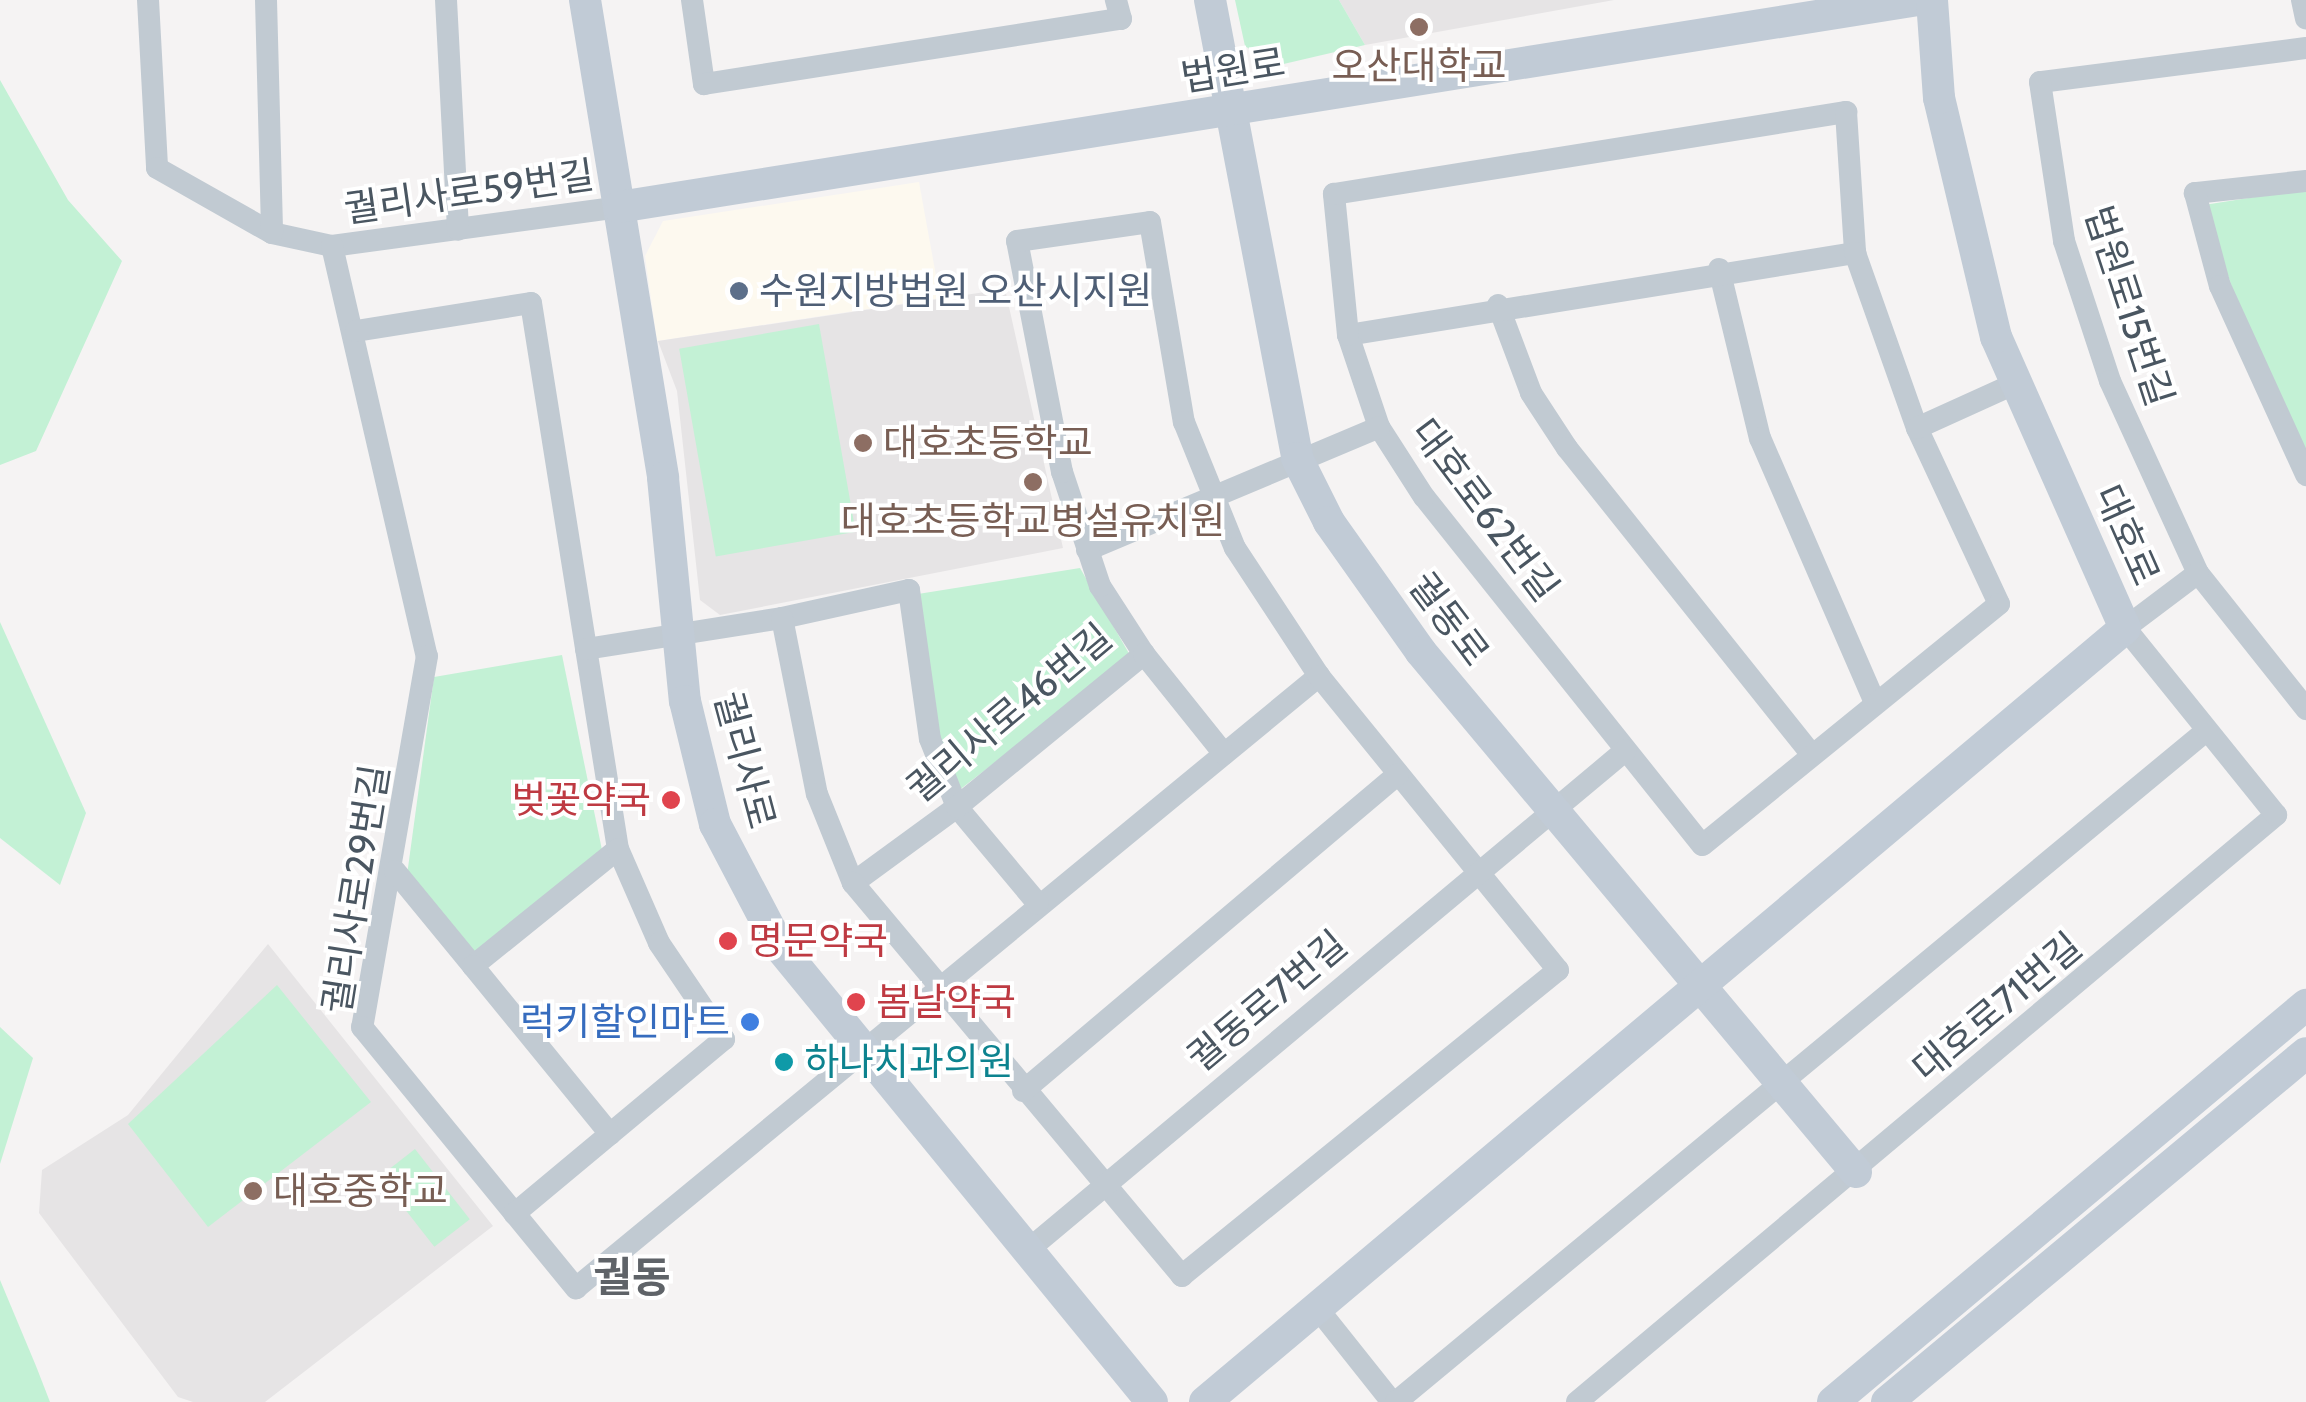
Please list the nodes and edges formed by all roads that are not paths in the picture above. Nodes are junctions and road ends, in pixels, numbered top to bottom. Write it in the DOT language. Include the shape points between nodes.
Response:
graph roads {
  1 [pos="148,0"];
  2 [pos="266,0"];
  3 [pos="446,0"];
  4 [pos="584,0"];
  5 [pos="692,0"];
  6 [pos="1116,0"];
  7 [pos="1210,0"];
  8 [pos="1917,0"];
  9 [pos="1932,0"];
  10 [pos="2302,0"];
  11 [pos="2306,19"];
  12 [pos="2306,48"];
  13 [pos="1231,111"];
  14 [pos="2306,181"];
  15 [pos="619,206"];
  16 [pos="458,230"];
  17 [pos="272,233"];
  18 [pos="332,246"];
  19 [pos="1854,254"];
  20 [pos="1719,269"];
  21 [pos="1498,305"];
  22 [pos="356,331"];
  23 [pos="1348,335"];
  24 [pos="2016,384"];
  25 [pos="1379,426"];
  26 [pos="1917,428"];
  27 [pos="1297,458"];
  28 [pos="2306,475"];
  29 [pos="1211,498"];
  30 [pos="1087,550"];
  31 [pos="2198,572"];
  32 [pos="782,618"];
  33 [pos="2125,628"];
  34 [pos="680,631"];
  35 [pos="586,649"];
  36 [pos="1144,654"];
  37 [pos="1318,676"];
  38 [pos="1874,700"];
  39 [pos="2306,709"];
  40 [pos="2206,732"];
  41 [pos="1626,750"];
  42 [pos="1810,752"];
  43 [pos="1224,754"];
  44 [pos="1398,774"];
  45 [pos="958,807"];
  46 [pos="1552,808"];
  47 [pos="618,848"];
  48 [pos="1477,870"];
  49 [pos="395,871"];
  50 [pos="853,883"];
  51 [pos="1038,904"];
  52 [pos="473,966"];
  53 [pos="1704,988"];
  54 [pos="937,991"];
  55 [pos="2306,1005"];
  56 [pos="862,1051"];
  57 [pos="2306,1053"];
  58 [pos="1787,1085"];
  59 [pos="1022,1091"];
  60 [pos="610,1134"];
  61 [pos="1856,1172"];
  62 [pos="1103,1184"];
  63 [pos="514,1214"];
  64 [pos="1028,1250"];
  65 [pos="1318,1310"];
  66 [pos="1152,1402"];
  67 [pos="1204,1402"];
  68 [pos="1394,1402"];
  69 [pos="1577,1402"];
  70 [pos="1833,1402"];
  71 [pos="1887,1402"];
  1 -- 17 [label="street, 궐리사로59번길" via="156,168"];
  2 -- 17 [label="street"];
  3 -- 16 [label="street"];
  4 -- 15 [label="street, 궐리사로"];
  5 -- 6 [label="street" via="704,84 1121,19"];
  7 -- 13 [label="street, 궐동로"];
  8 -- 13 [label="street, 법원로"];
  9 -- 24 [label="street, 대호로" via="1939,98 1996,337"];
  10 -- 11 [label="street"];
  12 -- 31 [label="street, 법원로15번길" via="2040,82 2064,241 2110,381"];
  13 -- 15 [label="street, 법원로"];
  13 -- 27 [label="street, 궐동로"];
  14 -- 28 [label="street" via="2195,193 2220,286"];
  15 -- 16 [label="street, 궐리사로59번길"];
  15 -- 34 [label="street, 궐리사로"];
  16 -- 18 [label="street, 궐리사로59번길"];
  17 -- 18 [label="street, 궐리사로59번길"];
  18 -- 22 [label="street, 궐리사로29번길"];
  19 -- 20 [label="street"];
  19 -- 23 [label="street, 대호로62번길" via="1846,112 1334,194"];
  19 -- 26 [label="street, 대호로62번길"];
  20 -- 21 [label="street"];
  20 -- 38 [label="street" via="1760,438"];
  21 -- 23 [label="street"];
  21 -- 42 [label="street" via="1531,393 1567,448"];
  22 -- 35 [label="street" via="531,304"];
  22 -- 49 [label="street, 궐리사로29번길" via="427,656"];
  23 -- 25 [label="street, 대호로62번길"];
  24 -- 26 [label="street"];
  24 -- 33 [label="street, 대호로"];
  25 -- 27 [label="street"];
  25 -- 41 [label="street, 대호로62번길" via="1424,497"];
  26 -- 38 [label="street, 대호로62번길" via="1999,604"];
  27 -- 29 [label="street"];
  27 -- 46 [label="street, 궐동로" via="1329,522 1420,652"];
  29 -- 30 [label="street"];
  29 -- 30 [label="street, 궐리사로46번길" via="1170,364 1150,222 1017,242 1062,472"];
  29 -- 37 [label="street, 궐리사로46번길" via="1268,608"];
  30 -- 36 [label="street, 궐리사로46번길"];
  31 -- 33 [label="street"];
  31 -- 39 [label="street, 법원로15번길"];
  32 -- 34 [label="street"];
  32 -- 45 [label="street" via="909,590 930,740"];
  32 -- 50 [label="street" via="817,794"];
  33 -- 40 [label="street, 대호로71번길"];
  33 -- 53 [label="street, 대호로"];
  34 -- 35 [label="street"];
  34 -- 56 [label="street, 궐리사로" via="685,700 715,824 780,946"];
  35 -- 47 [label="street"];
  36 -- 43 [label="street"];
  36 -- 45 [label="street, 궐리사로46번길"];
  37 -- 43 [label="street"];
  37 -- 44 [label="street, 궐리사로46번길"];
  38 -- 42 [label="street, 대호로62번길"];
  40 -- 58 [label="street"];
  40 -- 61 [label="street, 대호로71번길" via="2276,815"];
  41 -- 42 [label="street, 대호로62번길" via="1702,845"];
  41 -- 46 [label="street, 궐동로7번길"];
  43 -- 51 [label="street"];
  44 -- 48 [label="street, 궐리사로46번길"];
  44 -- 59 [label="street"];
  45 -- 50 [label="street, 궐리사로46번길"];
  45 -- 51 [label="street"];
  46 -- 48 [label="street, 궐동로7번길"];
  46 -- 53 [label="street, 궐동로"];
  47 -- 52 [label="street"];
  47 -- 60 [label="street" via="659,943 724,1038"];
  48 -- 62 [label="street, 궐동로7번길"];
  48 -- 62 [label="street, 궐리사로46번길" via="1558,970 1182,1276"];
  49 -- 52 [label="street"];
  49 -- 63 [label="street, 궐리사로29번길" via="362,1027"];
  50 -- 54 [label="street"];
  51 -- 54 [label="street"];
  52 -- 60 [label="street"];
  53 -- 58 [label="street, 궐동로"];
  53 -- 65 [label="street, 대호로"];
  54 -- 56 [label="street"];
  54 -- 59 [label="street"];
  55 -- 70 [label="street"];
  56 -- 63 [label="street, 궐리사로29번길" via="576,1288"];
  56 -- 64 [label="street, 궐리사로"];
  57 -- 71 [label="street"];
  58 -- 61 [label="street, 궐동로"];
  58 -- 68 [label="street"];
  59 -- 62 [label="street"];
  60 -- 63 [label="street"];
  61 -- 69 [label="street, 대호로71번길"];
  62 -- 64 [label="street, 궐동로7번길"];
  64 -- 66 [label="street, 궐리사로"];
  65 -- 67 [label="street, 대호로"];
  65 -- 68 [label="street"];
}
